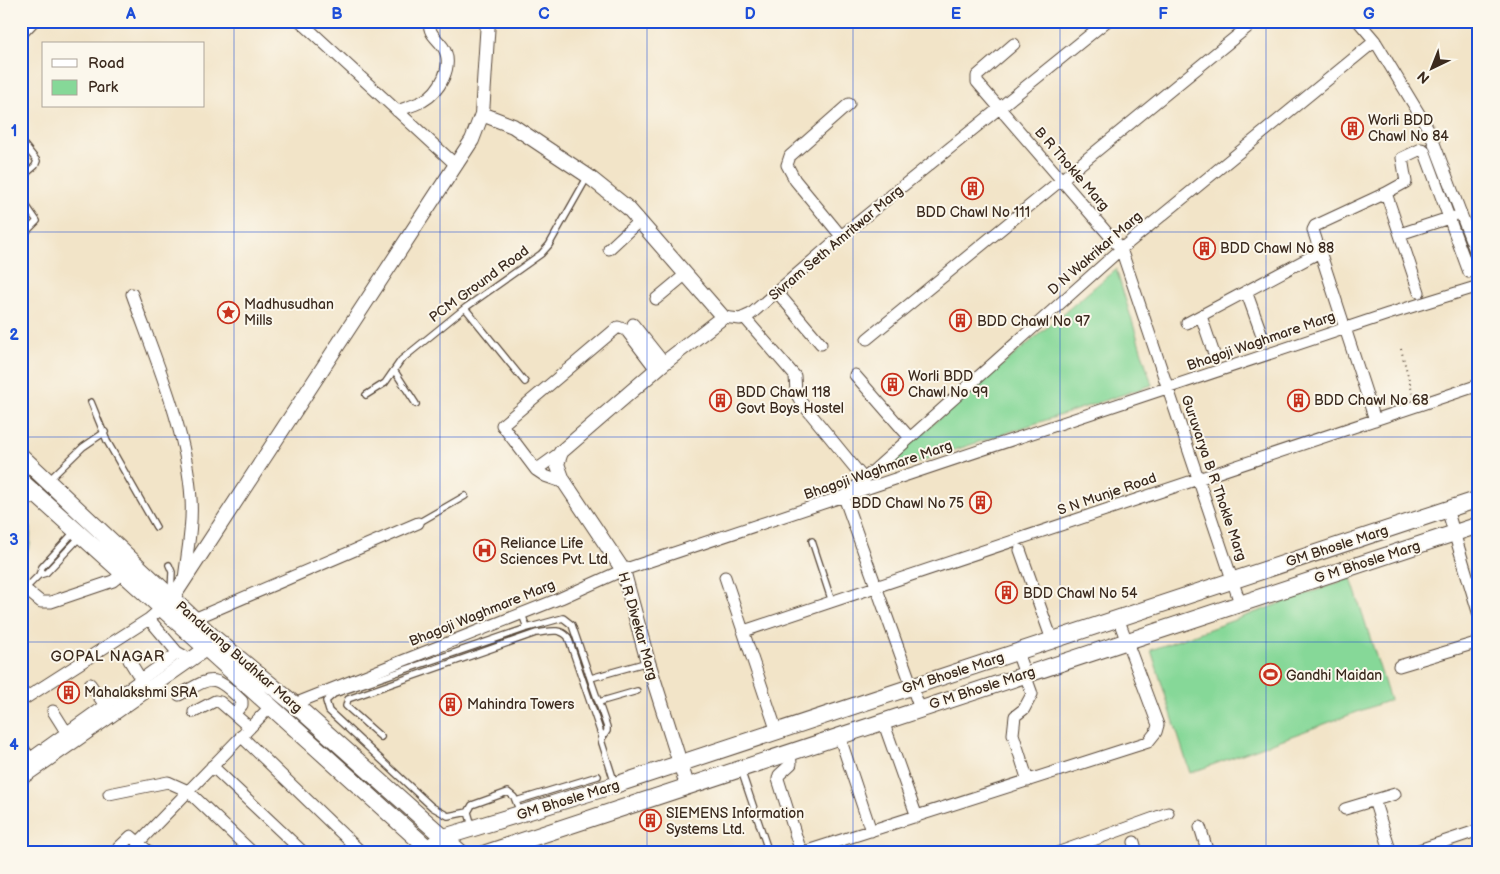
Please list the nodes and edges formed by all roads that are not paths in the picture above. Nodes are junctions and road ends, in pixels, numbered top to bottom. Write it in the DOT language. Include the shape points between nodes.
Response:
graph roads {
  1 [pos="37,21"];
  2 [pos="300,21"];
  3 [pos="429,21"];
  4 [pos="488,21"];
  5 [pos="1107,21"];
  6 [pos="1255,21"];
  7 [pos="1358,21"];
  8 [pos="21,38"];
  9 [pos="1375,41"];
  10 [pos="1014,44"];
  11 [pos="849,104"];
  12 [pos="1001,109"];
  13 [pos="397,111"];
  14 [pos="482,114"];
  15 [pos="21,141"];
  16 [pos="456,165"];
  17 [pos="588,176"];
  18 [pos="21,178"];
  19 [pos="1062,180"];
  20 [pos="1386,193"];
  21 [pos="21,198"];
  22 [pos="1451,218"];
  23 [pos="639,221"];
  24 [pos="1400,234"];
  25 [pos="841,236"];
  26 [pos="21,237"];
  27 [pos="609,249"];
  28 [pos="1121,249"];
  29 [pos="1320,252"];
  30 [pos="1479,261"];
  31 [pos="1469,272"];
  32 [pos="686,274"];
  33 [pos="1479,286"];
  34 [pos="777,292"];
  35 [pos="1246,292"];
  36 [pos="1419,292"];
  37 [pos="132,294"];
  38 [pos="656,299"];
  39 [pos="465,308"];
  40 [pos="1202,316"];
  41 [pos="723,317"];
  42 [pos="744,317"];
  43 [pos="1187,323"];
  44 [pos="633,324"];
  45 [pos="1345,329"];
  46 [pos="1263,338"];
  47 [pos="867,339"];
  48 [pos="821,344"];
  49 [pos="1215,357"];
  50 [pos="658,363"];
  51 [pos="394,370"];
  52 [pos="855,375"];
  53 [pos="525,382"];
  54 [pos="1479,385"];
  55 [pos="1168,388"];
  56 [pos="366,395"];
  57 [pos="91,402"];
  58 [pos="416,404"];
  59 [pos="1375,420"];
  60 [pos="105,432"];
  61 [pos="910,438"];
  62 [pos="561,452"];
  63 [pos="21,456"];
  64 [pos="536,470"];
  65 [pos="864,479"];
  66 [pos="1198,479"];
  67 [pos="21,480"];
  68 [pos="48,481"];
  69 [pos="565,483"];
  70 [pos="38,496"];
  71 [pos="465,496"];
  72 [pos="844,498"];
  73 [pos="1479,499"];
  74 [pos="21,507"];
  75 [pos="1446,509"];
  76 [pos="418,523"];
  77 [pos="1479,525"];
  78 [pos="156,527"];
  79 [pos="1454,533"];
  80 [pos="78,534"];
  81 [pos="812,541"];
  82 [pos="1020,550"];
  83 [pos="169,565"];
  84 [pos="624,570"];
  85 [pos="123,573"];
  86 [pos="725,577"];
  87 [pos="184,579"];
  88 [pos="1232,580"];
  89 [pos="876,587"];
  90 [pos="23,591"];
  91 [pos="832,602"];
  92 [pos="167,603"];
  93 [pos="1240,604"];
  94 [pos="522,614"];
  95 [pos="1479,615"];
  96 [pos="1118,618"];
  97 [pos="149,619"];
  98 [pos="194,619"];
  99 [pos="527,628"];
  100 [pos="744,631"];
  101 [pos="1052,640"];
  102 [pos="452,641"];
  103 [pos="1125,641"];
  104 [pos="1479,642"];
  105 [pos="210,643"];
  106 [pos="456,652"];
  107 [pos="1017,652"];
  108 [pos="184,656"];
  109 [pos="129,660"];
  110 [pos="648,662"];
  111 [pos="1399,666"];
  112 [pos="1024,674"];
  113 [pos="591,678"];
  114 [pos="90,684"];
  115 [pos="145,684"];
  116 [pos="911,687"];
  117 [pos="637,691"];
  118 [pos="179,695"];
  119 [pos="21,701"];
  120 [pos="599,702"];
  121 [pos="294,704"];
  122 [pos="270,706"];
  123 [pos="920,709"];
  124 [pos="108,710"];
  125 [pos="53,711"];
  126 [pos="194,712"];
  127 [pos="235,713"];
  128 [pos="883,721"];
  129 [pos="249,728"];
  130 [pos="777,732"];
  131 [pos="839,735"];
  132 [pos="240,736"];
  133 [pos="70,737"];
  134 [pos="381,737"];
  135 [pos="602,737"];
  136 [pos="21,745"];
  137 [pos="790,751"];
  138 [pos="373,752"];
  139 [pos="29,764"];
  140 [pos="361,764"];
  141 [pos="680,764"];
  142 [pos="212,766"];
  143 [pos="740,768"];
  144 [pos="598,776"];
  145 [pos="21,778"];
  146 [pos="1028,781"];
  147 [pos="615,785"];
  148 [pos="687,785"];
  149 [pos="188,791"];
  150 [pos="109,794"];
  151 [pos="1395,794"];
  152 [pos="1374,800"];
  153 [pos="518,808"];
  154 [pos="1345,809"];
  155 [pos="468,812"];
  156 [pos="1168,814"];
  157 [pos="917,817"];
  158 [pos="1200,827"];
  159 [pos="472,829"];
  160 [pos="1479,830"];
  161 [pos="871,831"];
  162 [pos="444,837"];
  163 [pos="139,842"];
  164 [pos="1088,848"];
  165 [pos="430,850"];
  166 [pos="113,853"];
  167 [pos="150,853"];
  168 [pos="253,853"];
  169 [pos="304,853"];
  170 [pos="362,853"];
  171 [pos="461,853"];
  172 [pos="486,853"];
  173 [pos="769,853"];
  174 [pos="1057,853"];
  175 [pos="1208,853"];
  176 [pos="1391,853"];
  177 [pos="1410,853"];
  1 -- 8 [label="lane"];
  2 -- 13 [label="street"];
  3 -- 13 [label="street" via="430,33 446,55 445,74 424,101"];
  4 -- 14 [label="street"];
  5 -- 12 [label="street, Sivram Seth Amritwar Marg"];
  6 -- 19 [label="street"];
  7 -- 9 [label="street"];
  9 -- 28 [label="street, D N Wakrikar Marg"];
  9 -- 30 [label="street" via="1429,130"];
  10 -- 12 [label="street, B R Thokle Marg" via="976,79"];
  11 -- 25 [label="street" via="790,156 787,165"];
  12 -- 19 [label="street, B R Thokle Marg"];
  12 -- 25 [label="street, Sivram Seth Amritwar Marg"];
  13 -- 16 [label="street"];
  14 -- 16 [label="street" via="472,140"];
  14 -- 17 [label="street" via="514,126"];
  15 -- 18 [label="lane" via="37,161"];
  16 -- 87 [label="street"];
  17 -- 23 [label="street"];
  17 -- 39 [label="lane, PCM Ground Road" via="541,254"];
  19 -- 28 [label="street, B R Thokle Marg"];
  19 -- 47 [label="street"];
  20 -- 22 [label="street" via="1406,182 1402,158 1422,149 1426,152"];
  20 -- 24 [label="street"];
  20 -- 29 [label="street" via="1315,226 1313,230"];
  21 -- 26 [label="lane" via="37,221"];
  22 -- 24 [label="street"];
  22 -- 31 [label="street"];
  23 -- 27 [label="street"];
  23 -- 32 [label="street"];
  24 -- 36 [label="street"];
  25 -- 34 [label="street, Sivram Seth Amritwar Marg"];
  28 -- 55 [label="street, Guruvarya B R Thokle Marg"];
  28 -- 61 [label="street, D N Wakrikar Marg"];
  29 -- 35 [label="street"];
  29 -- 45 [label="street"];
  32 -- 38 [label="street"];
  32 -- 41 [label="street"];
  33 -- 45 [label="street, Bhagoji Waghmare Marg"];
  34 -- 42 [label="street, Sivram Seth Amritwar Marg"];
  34 -- 48 [label="street"];
  35 -- 40 [label="street"];
  35 -- 46 [label="street"];
  37 -- 87 [label="street" via="173,408 190,484 191,515"];
  39 -- 51 [label="lane, PCM Ground Road" via="401,360"];
  39 -- 53 [label="lane"];
  40 -- 43 [label="street"];
  40 -- 49 [label="street"];
  41 -- 42 [label="street"];
  41 -- 50 [label="street"];
  42 -- 65 [label="street" via="796,376 796,393 800,402"];
  44 -- 50 [label="street"];
  45 -- 55 [label="street, Bhagoji Waghmare Marg"];
  45 -- 59 [label="street"];
  50 -- 62 [label="street"];
  50 -- 64 [label="street" via="626,330 618,327 502,425"];
  51 -- 56 [label="lane, PCM Ground Road" via="378,389"];
  51 -- 58 [label="lane"];
  52 -- 61 [label="street"];
  54 -- 59 [label="street, S N Munje Road"];
  55 -- 66 [label="street, Guruvarya B R Thokle Marg"];
  55 -- 72 [label="street, Bhagoji Waghmare Marg"];
  57 -- 60 [label="lane"];
  59 -- 66 [label="street, S N Munje Road"];
  60 -- 68 [label="lane"];
  60 -- 78 [label="lane"];
  61 -- 65 [label="street, D N Wakrikar Marg"];
  62 -- 64 [label="street"];
  62 -- 69 [label="street, H R Divekar Marg" via="557,464"];
  63 -- 68 [label="main road, Pandurang Budhkar Marg"];
  64 -- 69 [label="street"];
  65 -- 72 [label="street, D N Wakrikar Marg"];
  66 -- 88 [label="street, Guruvarya B R Thokle Marg"];
  66 -- 89 [label="street, S N Munje Road"];
  67 -- 70 [label="main road, Pandurang Budhkar Marg"];
  68 -- 92 [label="main road, Pandurang Budhkar Marg"];
  69 -- 84 [label="street, H R Divekar Marg"];
  70 -- 74 [label="lane"];
  70 -- 80 [label="main road, Pandurang Budhkar Marg"];
  71 -- 76 [label="lane"];
  72 -- 84 [label="street, Bhagoji Waghmare Marg"];
  72 -- 89 [label="street"];
  73 -- 75 [label="main road, GM Bhosle Marg"];
  75 -- 79 [label="street"];
  75 -- 88 [label="main road, GM Bhosle Marg"];
  76 -- 98 [label="street"];
  77 -- 79 [label="main road, G M Bhosle Marg"];
  79 -- 93 [label="main road, G M Bhosle Marg"];
  79 -- 95 [label="street"];
  80 -- 85 [label="main road, Pandurang Budhkar Marg"];
  80 -- 90 [label="lane" via="46,573 39,575"];
  81 -- 91 [label="lane"];
  82 -- 101 [label="street"];
  83 -- 92 [label="lane" via="172,572"];
  84 -- 94 [label="street, Bhagoji Waghmare Marg"];
  84 -- 110 [label="street, H R Divekar Marg"];
  85 -- 90 [label="street" via="113,581 51,602 41,602"];
  85 -- 92 [label="main road, Pandurang Budhkar Marg"];
  86 -- 100 [label="street"];
  87 -- 92 [label="street"];
  88 -- 93 [label="street, Guruvarya B R Thokle Marg"];
  88 -- 96 [label="main road, GM Bhosle Marg"];
  89 -- 91 [label="street, S N Munje Road"];
  89 -- 116 [label="street"];
  91 -- 100 [label="street, S N Munje Road"];
  92 -- 97 [label="street"];
  92 -- 98 [label="main road, Pandurang Budhkar Marg"];
  92 -- 105 [label="main road, Pandurang Budhkar Marg"];
  93 -- 103 [label="main road, G M Bhosle Marg"];
  94 -- 99 [label="lane"];
  94 -- 102 [label="street, Bhagoji Waghmare Marg"];
  96 -- 101 [label="main road, GM Bhosle Marg"];
  96 -- 103 [label="street"];
  97 -- 108 [label="street"];
  97 -- 119 [label="street"];
  98 -- 105 [label="main road, Pandurang Budhkar Marg"];
  99 -- 106 [label="lane"];
  99 -- 113 [label="lane" via="563,618 570,621"];
  100 -- 130 [label="street"];
  101 -- 107 [label="main road, GM Bhosle Marg"];
  102 -- 106 [label="lane"];
  102 -- 121 [label="street, Bhagoji Waghmare Marg"];
  103 -- 112 [label="main road, G M Bhosle Marg"];
  103 -- 146 [label="street" via="1158,725 1156,732 1148,742"];
  104 -- 111 [label="street"];
  105 -- 108 [label="street"];
  105 -- 121 [label="main road, Pandurang Budhkar Marg"];
  105 -- 122 [label="main road, Pandurang Budhkar Marg"];
  106 -- 138 [label="lane" via="328,697 329,711"];
  107 -- 112 [label="street"];
  107 -- 116 [label="main road, GM Bhosle Marg"];
  108 -- 115 [label="street"];
  109 -- 115 [label="street"];
  110 -- 113 [label="lane"];
  110 -- 141 [label="street, H R Divekar Marg"];
  112 -- 123 [label="main road, G M Bhosle Marg"];
  112 -- 146 [label="street" via="1032,694 1024,709 1015,716 1013,734"];
  113 -- 120 [label="lane"];
  114 -- 124 [label="street"];
  115 -- 124 [label="street"];
  116 -- 123 [label="street"];
  116 -- 130 [label="main road, GM Bhosle Marg"];
  117 -- 120 [label="lane"];
  118 -- 127 [label="street" via="206,680 216,680 242,701"];
  120 -- 135 [label="lane" via="607,727"];
  121 -- 140 [label="main road, Pandurang Budhkar Marg"];
  122 -- 129 [label="street"];
  122 -- 165 [label="main road, Pandurang Budhkar Marg"];
  123 -- 128 [label="main road, G M Bhosle Marg"];
  124 -- 133 [label="street"];
  125 -- 133 [label="street"];
  126 -- 127 [label="street" via="218,701"];
  127 -- 129 [label="street"];
  128 -- 131 [label="main road, G M Bhosle Marg"];
  128 -- 157 [label="street"];
  129 -- 132 [label="street"];
  130 -- 141 [label="main road, GM Bhosle Marg"];
  131 -- 137 [label="main road, G M Bhosle Marg"];
  131 -- 161 [label="street"];
  132 -- 142 [label="street"];
  132 -- 170 [label="street"];
  133 -- 139 [label="street"];
  134 -- 135 [label="lane" via="346,706 348,699 536,633 555,630 568,637"];
  135 -- 147 [label="lane"];
  136 -- 139 [label="street"];
  137 -- 143 [label="main road, G M Bhosle Marg"];
  137 -- 161 [label="street" via="791,764 779,774 778,779 801,852"];
  138 -- 140 [label="lane"];
  138 -- 155 [label="lane" via="437,810 448,816"];
  139 -- 145 [label="street"];
  140 -- 162 [label="main road, Pandurang Budhkar Marg"];
  141 -- 147 [label="main road, GM Bhosle Marg"];
  141 -- 148 [label="street, H R Divekar Marg"];
  142 -- 149 [label="street"];
  142 -- 169 [label="street"];
  143 -- 148 [label="main road, G M Bhosle Marg"];
  143 -- 173 [label="lane"];
  144 -- 153 [label="lane"];
  146 -- 157 [label="street"];
  147 -- 153 [label="main road, GM Bhosle Marg"];
  148 -- 172 [label="main road, G M Bhosle Marg"];
  149 -- 150 [label="street" via="168,782"];
  149 -- 163 [label="street"];
  149 -- 168 [label="street"];
  151 -- 152 [label="street"];
  152 -- 154 [label="street"];
  152 -- 176 [label="street"];
  153 -- 155 [label="lane" via="508,792 475,803"];
  153 -- 159 [label="main road, GM Bhosle Marg"];
  155 -- 159 [label="lane"];
  156 -- 164 [label="street"];
  157 -- 161 [label="street"];
  158 -- 175 [label="street"];
  159 -- 162 [label="main road, GM Bhosle Marg"];
  160 -- 177 [label="street"];
  162 -- 165 [label="main road, GM Bhosle Marg"];
  162 -- 171 [label="main road, Pandurang Budhkar Marg"];
  163 -- 166 [label="street" via="130,836"];
  163 -- 167 [label="street"];
  164 -- 174 [label="street"];
}
